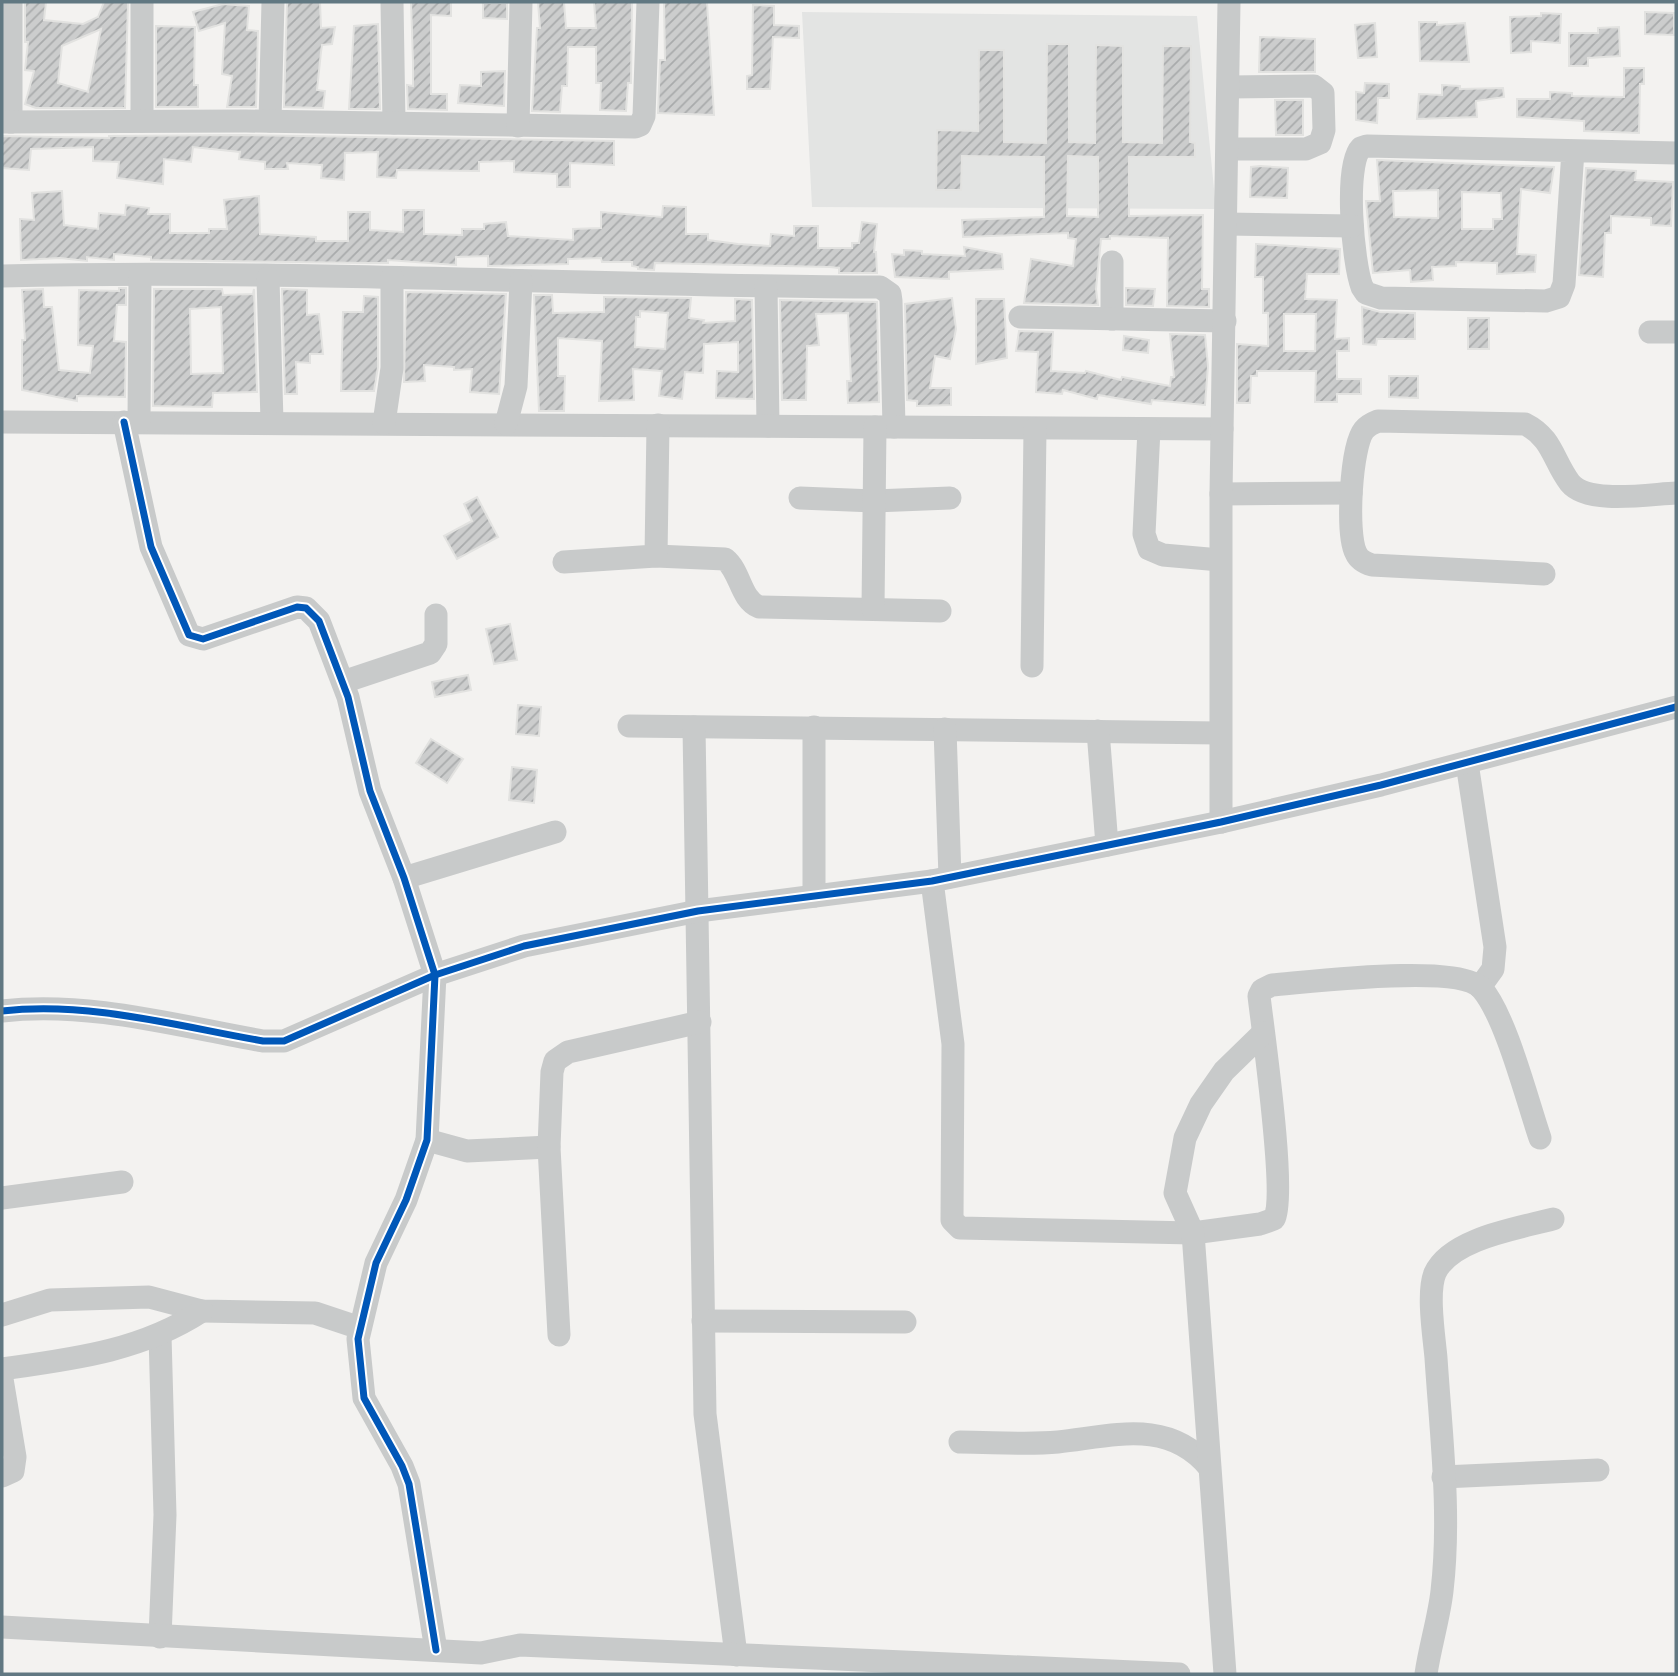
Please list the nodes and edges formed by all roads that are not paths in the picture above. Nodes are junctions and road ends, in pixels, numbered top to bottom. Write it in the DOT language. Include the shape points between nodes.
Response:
graph roads {
  1 [pos="11,2"];
  2 [pos="142,2"];
  3 [pos="273,2"];
  4 [pos="392,2"];
  5 [pos="521,2"];
  6 [pos="648,2"];
  7 [pos="1229,2"];
  8 [pos="1229,87"];
  9 [pos="142,121"];
  10 [pos="270,121"];
  11 [pos="7,122"];
  12 [pos="394,124"];
  13 [pos="518,126"];
  14 [pos="1229,149"];
  15 [pos="1573,151"];
  16 [pos="1676,153"];
  17 [pos="1227,224"];
  18 [pos="1352,226"];
  19 [pos="1112,262"];
  20 [pos="140,275"];
  21 [pos="2,276"];
  22 [pos="268,278"];
  23 [pos="392,278"];
  24 [pos="522,281"];
  25 [pos="766,287"];
  26 [pos="1020,317"];
  27 [pos="1112,319"];
  28 [pos="1224,321"];
  29 [pos="1650,332"];
  30 [pos="1676,332"];
  31 [pos="2,422"];
  32 [pos="131,422"];
  33 [pos="271,422"];
  34 [pos="384,423"];
  35 [pos="506,424"];
  36 [pos="657,425"];
  37 [pos="768,426"];
  38 [pos="884,427"];
  39 [pos="1035,429"];
  40 [pos="1149,429"];
  41 [pos="1222,429"];
  42 [pos="1676,492"];
  43 [pos="1351,493"];
  44 [pos="1221,494"];
  45 [pos="800,498"];
  46 [pos="950,498"];
  47 [pos="874,500"];
  48 [pos="656,556"];
  49 [pos="1220,560"];
  50 [pos="565,562"];
  51 [pos="1544,574"];
  52 [pos="873,609"];
  53 [pos="940,611"];
  54 [pos="436,615"];
  55 [pos="1032,666"];
  56 [pos="342,682"];
  57 [pos="1676,707"];
  58 [pos="629,726"];
  59 [pos="694,727"];
  60 [pos="814,727"];
  61 [pos="945,729"];
  62 [pos="1098,731"];
  63 [pos="1219,733"];
  64 [pos="1467,763"];
  65 [pos="1221,822"];
  66 [pos="555,832"];
  67 [pos="1107,845"];
  68 [pos="404,878"];
  69 [pos="941,879"];
  70 [pos="814,896"];
  71 [pos="698,911"];
  72 [pos="435,975"];
  73 [pos="1480,986"];
  74 [pos="2,1012"];
  75 [pos="700,1022"];
  76 [pos="1264,1032"];
  77 [pos="1540,1138"];
  78 [pos="427,1140"];
  79 [pos="549,1147"];
  80 [pos="122,1182"];
  81 [pos="2,1198"];
  82 [pos="1553,1219"];
  83 [pos="1194,1233"];
  84 [pos="202,1311"];
  85 [pos="2,1315"];
  86 [pos="703,1321"];
  87 [pos="905,1322"];
  88 [pos="360,1328"];
  89 [pos="160,1335"];
  90 [pos="559,1335"];
  91 [pos="2,1369"];
  92 [pos="2,1379"];
  93 [pos="960,1442"];
  94 [pos="1209,1467"];
  95 [pos="1598,1470"];
  96 [pos="2,1476"];
  97 [pos="1443,1477"];
  98 [pos="2,1628"];
  99 [pos="160,1637"];
  100 [pos="436,1650"];
  101 [pos="736,1655"];
  102 [pos="484,1664"];
  103 [pos="1179,1674"];
  104 [pos="1225,1674"];
  105 [pos="1426,1674"];
  1 -- 11 [label="street"];
  2 -- 9 [label="street"];
  3 -- 10 [label="street"];
  4 -- 12 [label="street"];
  5 -- 13 [label="street"];
  6 -- 13 [label="street" via="640,124"];
  7 -- 8 [label="street"];
  8 -- 14 [label="street"];
  8 -- 14 [label="street" via="1314,86 1323,93 1324,130 1320,143 1306,149"];
  9 -- 10 [label="street"];
  9 -- 11 [label="street"];
  10 -- 12 [label="street"];
  12 -- 13 [label="street"];
  14 -- 17 [label="street"];
  15 -- 16 [label="street"];
  15 -- 18 [label="street" via="1367,146 1353,161"];
  15 -- 18 [label="street" via="1564,284 1554,300 1373,296 1358,278"];
  17 -- 18 [label="street"];
  17 -- 28 [label="street"];
  19 -- 27 [label="street"];
  20 -- 21 [label="street"];
  20 -- 22 [label="street"];
  20 -- 32 [label="street"];
  22 -- 23 [label="street"];
  22 -- 33 [label="street"];
  23 -- 24 [label="street"];
  23 -- 34 [label="street" via="391,368"];
  24 -- 25 [label="street"];
  24 -- 35 [label="street" via="516,386"];
  25 -- 37 [label="street"];
  25 -- 38 [label="street" via="886,289 891,301"];
  26 -- 27 [label="street"];
  27 -- 28 [label="street"];
  28 -- 41 [label="street"];
  29 -- 30 [label="street"];
  31 -- 32 [label="street"];
  32 -- 33 [label="street"];
  32 -- 56 [label="street" via="151,547 189,635 203,639 289,609 306,608 319,621"];
  33 -- 34 [label="street"];
  34 -- 35 [label="street"];
  35 -- 36 [label="street"];
  36 -- 37 [label="street"];
  36 -- 48 [label="street"];
  37 -- 38 [label="street"];
  38 -- 39 [label="street"];
  38 -- 47 [label="street"];
  39 -- 40 [label="street"];
  39 -- 55 [label="street"];
  40 -- 41 [label="street"];
  40 -- 49 [label="street" via="1144,534 1149,549 1163,555"];
  41 -- 44 [label="street"];
  42 -- 43 [label="street" via="1609,496 1580,491 1570,483 1549,442 1525,424 1378,421 1361,435"];
  43 -- 44 [label="street"];
  43 -- 51 [label="street" via="1353,546 1366,563"];
  44 -- 49 [label="street"];
  45 -- 47 [label="street"];
  46 -- 47 [label="street"];
  47 -- 52 [label="street"];
  48 -- 50 [label="street"];
  48 -- 52 [label="street" via="725,559 747,599 759,607"];
  49 -- 63 [label="street"];
  52 -- 53 [label="street"];
  54 -- 56 [label="street" via="436,644 430,653"];
  56 -- 68 [label="street" via="370,791"];
  57 -- 64 [label="street"];
  58 -- 59 [label="street"];
  59 -- 60 [label="street"];
  59 -- 71 [label="street"];
  60 -- 61 [label="street"];
  60 -- 70 [label="street"];
  61 -- 62 [label="street"];
  61 -- 69 [label="street"];
  62 -- 63 [label="street"];
  62 -- 67 [label="street"];
  63 -- 65 [label="street"];
  64 -- 65 [label="street"];
  64 -- 73 [label="street" via="1495,947 1493,969"];
  65 -- 67 [label="street"];
  66 -- 68 [label="street"];
  67 -- 69 [label="street"];
  68 -- 72 [label="street"];
  69 -- 70 [label="street"];
  69 -- 83 [label="street" via="953,1044 952,1220 960,1228 976,1230"];
  70 -- 71 [label="street"];
  71 -- 72 [label="street" via="536,943"];
  71 -- 75 [label="street"];
  72 -- 74 [label="street" via="273,1043 85,1010"];
  72 -- 78 [label="street"];
  73 -- 76 [label="street" via="1431,974 1272,985 1259,996"];
  73 -- 77 [label="street" via="1495,1009"];
  75 -- 79 [label="street" via="560,1056 552,1072"];
  75 -- 86 [label="street"];
  76 -- 83 [label="street" via="1224,1072 1201,1104 1185,1138 1175,1193"];
  76 -- 83 [label="street" via="1276,1148 1277,1214 1260,1224"];
  78 -- 79 [label="street" via="467,1151"];
  78 -- 88 [label="street" via="406,1200 376,1263"];
  79 -- 90 [label="street"];
  80 -- 81 [label="street"];
  82 -- 97 [label="street" via="1471,1241 1435,1273"];
  83 -- 94 [label="street"];
  84 -- 85 [label="street" via="149,1297 50,1300"];
  84 -- 88 [label="street" via="315,1313"];
  84 -- 89 [label="street"];
  86 -- 87 [label="street"];
  86 -- 101 [label="street" via="705,1414"];
  88 -- 100 [label="street" via="364,1398 406,1474"];
  89 -- 91 [label="street" via="97,1354"];
  89 -- 99 [label="street" via="165,1516"];
  92 -- 96 [label="street" via="15,1465"];
  93 -- 94 [label="street" via="1055,1442 1129,1432 1179,1443 1196,1451"];
  94 -- 104 [label="street"];
  95 -- 97 [label="street"];
  97 -- 105 [label="street" via="1442,1593"];
  98 -- 99 [label="street"];
  99 -- 100 [label="street"];
  100 -- 102 [label="street"];
  101 -- 102 [label="street" via="520,1645"];
  101 -- 103 [label="street"];
}
